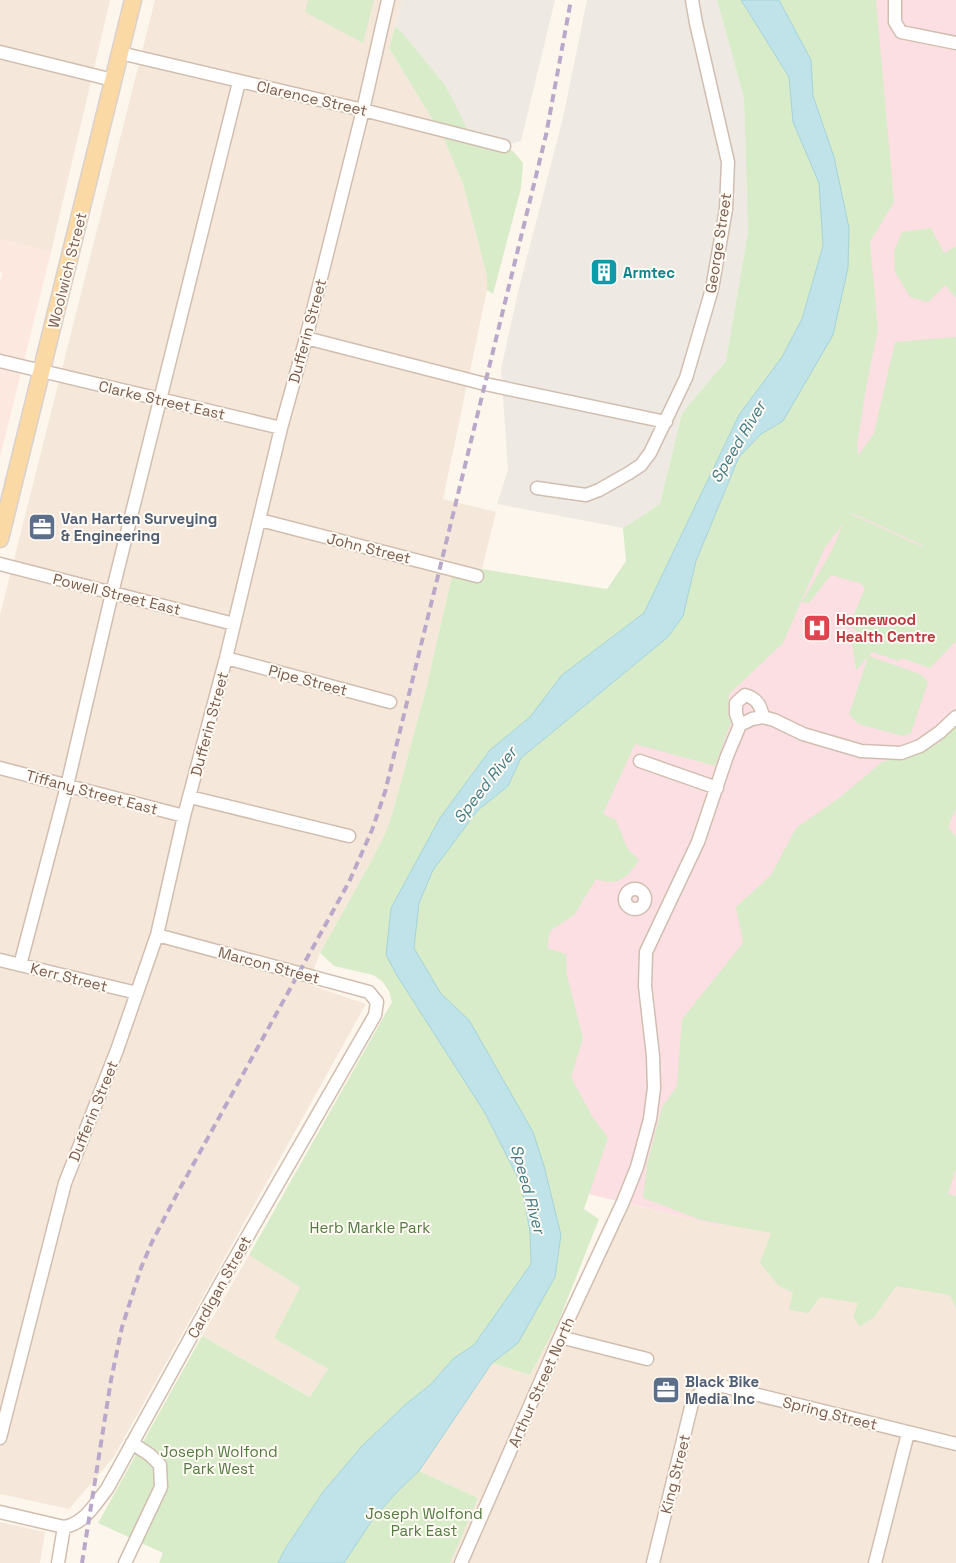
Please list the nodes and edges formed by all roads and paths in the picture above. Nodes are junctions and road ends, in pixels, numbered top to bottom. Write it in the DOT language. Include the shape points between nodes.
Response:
graph roads {
  1 [pos="133,0"];
  2 [pos="388,0"];
  3 [pos="692,0"];
  4 [pos="895,0"];
  5 [pos="956,43"];
  6 [pos="0,52"];
  7 [pos="120,53"];
  8 [pos="113,80"];
  9 [pos="239,82"];
  10 [pos="363,110"];
  11 [pos="504,146"];
  12 [pos="306,338"];
  13 [pos="0,361"];
  14 [pos="42,372"];
  15 [pos="161,400"];
  16 [pos="666,422"];
  17 [pos="281,428"];
  18 [pos="537,488"];
  19 [pos="260,520"];
  20 [pos="0,539"];
  21 [pos="0,564"];
  22 [pos="477,576"];
  23 [pos="112,593"];
  24 [pos="234,624"];
  25 [pos="226,658"];
  26 [pos="390,702"];
  27 [pos="764,717"];
  28 [pos="956,717"];
  29 [pos="740,725"];
  30 [pos="640,761"];
  31 [pos="0,768"];
  32 [pos="67,786"];
  33 [pos="716,788"];
  34 [pos="190,798"];
  35 [pos="184,816"];
  36 [pos="349,836"];
  37 [pos="644,904"];
  38 [pos="664,914"];
  39 [pos="157,935"];
  40 [pos="0,960"];
  41 [pos="20,965"];
  42 [pos="137,993"];
  43 [pos="377,1002"];
  44 [pos="560,1337"];
  45 [pos="647,1359"];
  46 [pos="704,1390"];
  47 [pos="908,1433"];
  48 [pos="0,1438"];
  49 [pos="132,1443"];
  50 [pos="956,1444"];
  51 [pos="0,1512"];
  52 [pos="64,1527"];
  53 [pos="58,1563"];
  54 [pos="125,1563"];
  55 [pos="461,1563"];
  56 [pos="652,1563"];
  57 [pos="876,1563"];
  1 -- 7 [label="main road, Woolwich Street"];
  2 -- 10 [label="street, Dufferin Street"];
  3 -- 16 [label="street, George Street" via="728,162 726,209 712,289 700,333 686,378"];
  4 -- 5 [label="street" via="896,22 901,32"];
  6 -- 8 [label="street"];
  7 -- 8 [label="main road, Woolwich Street"];
  7 -- 9 [label="street, Clarence Street"];
  8 -- 14 [label="main road, Woolwich Street"];
  9 -- 10 [label="street, Clarence Street"];
  9 -- 15 [label="street"];
  10 -- 11 [label="street, Clarence Street"];
  10 -- 12 [label="street, Dufferin Street"];
  12 -- 16 [label="street" via="485,384"];
  12 -- 17 [label="street, Dufferin Street"];
  13 -- 14 [label="street, Clarke Street East"];
  14 -- 15 [label="street, Clarke Street East"];
  14 -- 20 [label="main road, Woolwich Street"];
  15 -- 17 [label="street, Clarke Street East"];
  15 -- 23 [label="street"];
  16 -- 18 [label="street, George Street" via="641,465 607,486 586,495"];
  17 -- 19 [label="street, Dufferin Street"];
  19 -- 22 [label="street, John Street"];
  19 -- 24 [label="street, Dufferin Street"];
  21 -- 23 [label="street, Powell Street East"];
  23 -- 24 [label="street, Powell Street East"];
  23 -- 32 [label="street"];
  24 -- 25 [label="street, Dufferin Street"];
  25 -- 26 [label="street, Pipe Street"];
  25 -- 34 [label="street, Dufferin Street"];
  27 -- 28 [label="street" via="803,734 861,751 901,753 920,746"];
  27 -- 29 [label="street"];
  27 -- 29 [label="street" via="758,702 745,695 735,708"];
  29 -- 33 [label="street, Arthur Street North"];
  30 -- 33 [label="street"];
  31 -- 32 [label="street, Tiffany Street East"];
  32 -- 35 [label="street, Tiffany Street East"];
  32 -- 41 [label="street"];
  33 -- 38 [label="street, Arthur Street North" via="698,842"];
  34 -- 35 [label="street, Dufferin Street"];
  34 -- 36 [label="street"];
  35 -- 39 [label="street, Dufferin Street"];
  37 -- 38 [label="street"];
  38 -- 44 [label="street, Arthur Street North" via="646,952 645,986 654,1088 650,1119 623,1202"];
  39 -- 42 [label="street, Dufferin Street"];
  39 -- 43 [label="street, Marcon Street" via="369,992"];
  40 -- 41 [label="street, Kerr Street"];
  41 -- 42 [label="street, Kerr Street"];
  42 -- 48 [label="street, Dufferin Street" via="65,1183"];
  43 -- 49 [label="street, Cardigan Street" via="375,1015"];
  44 -- 45 [label="street"];
  44 -- 55 [label="street, Arthur Street North"];
  46 -- 47 [label="street, Spring Street" via="722,1386"];
  46 -- 56 [label="street, King Street" via="692,1403"];
  47 -- 50 [label="street, Spring Street"];
  47 -- 57 [label="street"];
  49 -- 52 [label="street, Cardigan Street" via="107,1489 85,1517"];
  49 -- 54 [label="street" via="160,1465 161,1487"];
  51 -- 52 [label="street"];
  52 -- 53 [label="street"];
}
